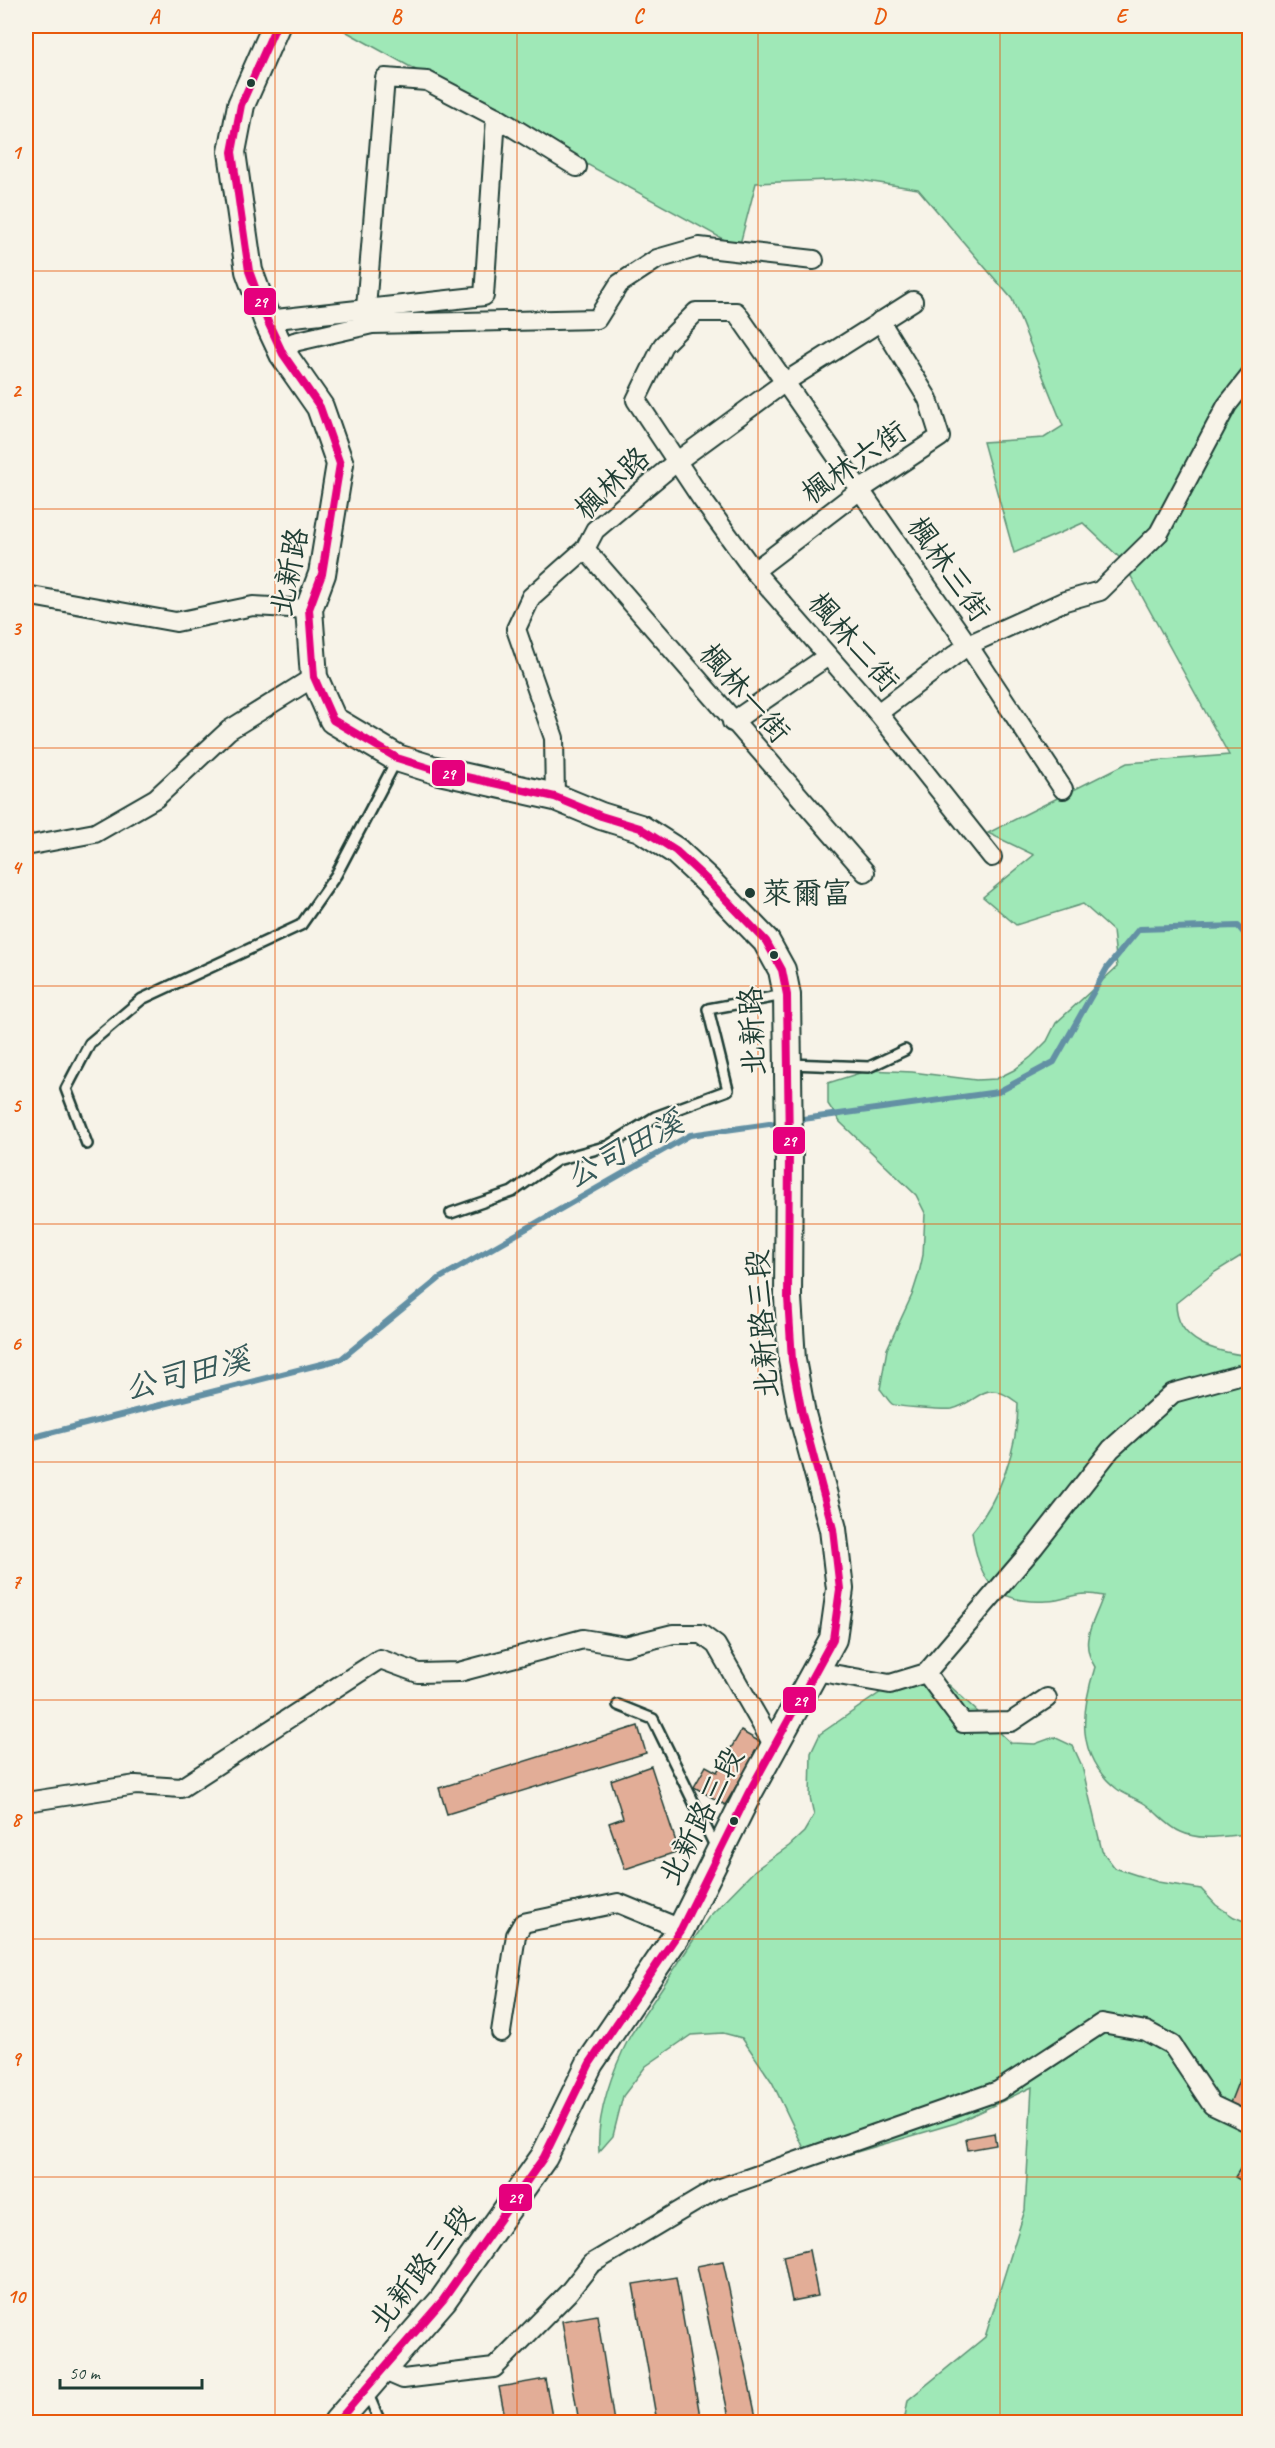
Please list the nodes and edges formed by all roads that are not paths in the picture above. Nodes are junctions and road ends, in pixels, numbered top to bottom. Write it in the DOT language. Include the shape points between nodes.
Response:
graph roads {
  1 [pos="276,26"];
  2 [pos="496,117"];
  3 [pos="577,167"];
  4 [pos="814,260"];
  5 [pos="913,301"];
  6 [pos="366,308"];
  7 [pos="267,320"];
  8 [pos="880,321"];
  9 [pos="283,354"];
  10 [pos="1250,376"];
  11 [pos="785,382"];
  12 [pos="676,462"];
  13 [pos="860,490"];
  14 [pos="585,549"];
  15 [pos="754,571"];
  16 [pos="26,595"];
  17 [pos="309,609"];
  18 [pos="968,645"];
  19 [pos="828,656"];
  20 [pos="314,677"];
  21 [pos="878,713"];
  22 [pos="732,722"];
  23 [pos="397,758"];
  24 [pos="1063,789"];
  25 [pos="555,797"];
  26 [pos="26,846"];
  27 [pos="993,857"];
  28 [pos="865,872"];
  29 [pos="787,995"];
  30 [pos="905,1050"];
  31 [pos="787,1064"];
  32 [pos="87,1144"];
  33 [pos="789,1149"];
  34 [pos="451,1214"];
  35 [pos="1250,1372"];
  36 [pos="815,1671"];
  37 [pos="926,1673"];
  38 [pos="1047,1698"];
  39 [pos="618,1705"];
  40 [pos="774,1746"];
  41 [pos="26,1802"];
  42 [pos="718,1853"];
  43 [pos="681,1929"];
  44 [pos="501,2032"];
  45 [pos="1250,2123"];
  46 [pos="382,2370"];
  47 [pos="365,2390"];
  48 [pos="337,2422"];
  49 [pos="380,2422"];
  1 -- 7 [label="main road, 北新路" via="241,105 232,152 249,271"];
  2 -- 3 [label="street"];
  2 -- 6 [label="street" via="484,296"];
  2 -- 6 [label="street" via="427,81 386,78"];
  4 -- 9 [label="street" via="699,247 657,259 619,284 597,319 372,324 294,342"];
  5 -- 8 [label="street, 楓林路"];
  6 -- 7 [label="street"];
  7 -- 9 [label="main road, 北新路"];
  8 -- 11 [label="street, 楓林路"];
  8 -- 13 [label="street, 楓林六街" via="928,399 940,437"];
  9 -- 17 [label="main road, 北新路" via="320,407 340,464 324,564"];
  10 -- 18 [label="street" via="1227,405 1159,533 1100,591 1065,601"];
  11 -- 12 [label="street, 楓林路"];
  11 -- 12 [label="street, 楓林三街" via="736,312 696,312 663,345 636,400"];
  11 -- 13 [label="street, 楓林三街"];
  12 -- 14 [label="street, 楓林路" via="595,530"];
  12 -- 15 [label="street, 楓林二街"];
  13 -- 15 [label="street, 楓林六街"];
  13 -- 18 [label="street, 楓林三街"];
  14 -- 22 [label="street, 楓林一街"];
  14 -- 25 [label="street, 楓林路" via="531,597 516,629 554,738"];
  15 -- 19 [label="street, 楓林二街"];
  16 -- 17 [label="street" via="176,622 253,606"];
  17 -- 20 [label="main road, 北新路"];
  18 -- 21 [label="street"];
  18 -- 24 [label="street, 楓林三街"];
  19 -- 21 [label="street, 楓林二街"];
  19 -- 22 [label="street"];
  20 -- 23 [label="main road, 北新路" via="333,720"];
  20 -- 26 [label="street" via="229,730 156,798 95,833"];
  21 -- 27 [label="street, 楓林二街"];
  22 -- 28 [label="street, 楓林一街"];
  23 -- 25 [label="main road, 北新路"];
  23 -- 32 [label="lane" via="336,875 301,925 142,999 90,1043 66,1089"];
  25 -- 29 [label="main road, 北新路" via="640,828 676,851 766,941 782,970"];
  29 -- 31 [label="main road, 北新路"];
  29 -- 34 [label="lane" via="708,1009 728,1090 655,1117 608,1146 557,1160 512,1192"];
  30 -- 31 [label="lane" via="868,1067"];
  31 -- 33 [label="main road, 北新路"];
  33 -- 36 [label="main road, 北新路三段" via="788,1298 792,1360 801,1414 833,1529 840,1589 833,1639"];
  35 -- 37 [label="street" via="1173,1393 1111,1449 1034,1547"];
  36 -- 37 [label="street" via="890,1684"];
  36 -- 40 [label="main road, 北新路三段"];
  37 -- 38 [label="street" via="963,1723 1011,1722"];
  39 -- 42 [label="lane" via="653,1719"];
  40 -- 41 [label="street" via="716,1646 701,1634 674,1634 624,1646 583,1639 459,1672 418,1673 380,1659 181,1788 136,1785"];
  40 -- 42 [label="main road, 北新路三段"];
  42 -- 43 [label="main road, 北新路三段"];
  43 -- 44 [label="street" via="618,1903 524,1923 516,1935"];
  43 -- 46 [label="main road, 北新路三段" via="590,2063 544,2157 443,2300"];
  45 -- 46 [label="street" via="1212,2105 1172,2045 1146,2031 1102,2023 998,2091 715,2190 591,2264 494,2368 403,2379"];
  46 -- 47 [label="main road, 北新路三段"];
  47 -- 48 [label="main road, 北新路三段"];
  47 -- 49 [label="lane"];
}
